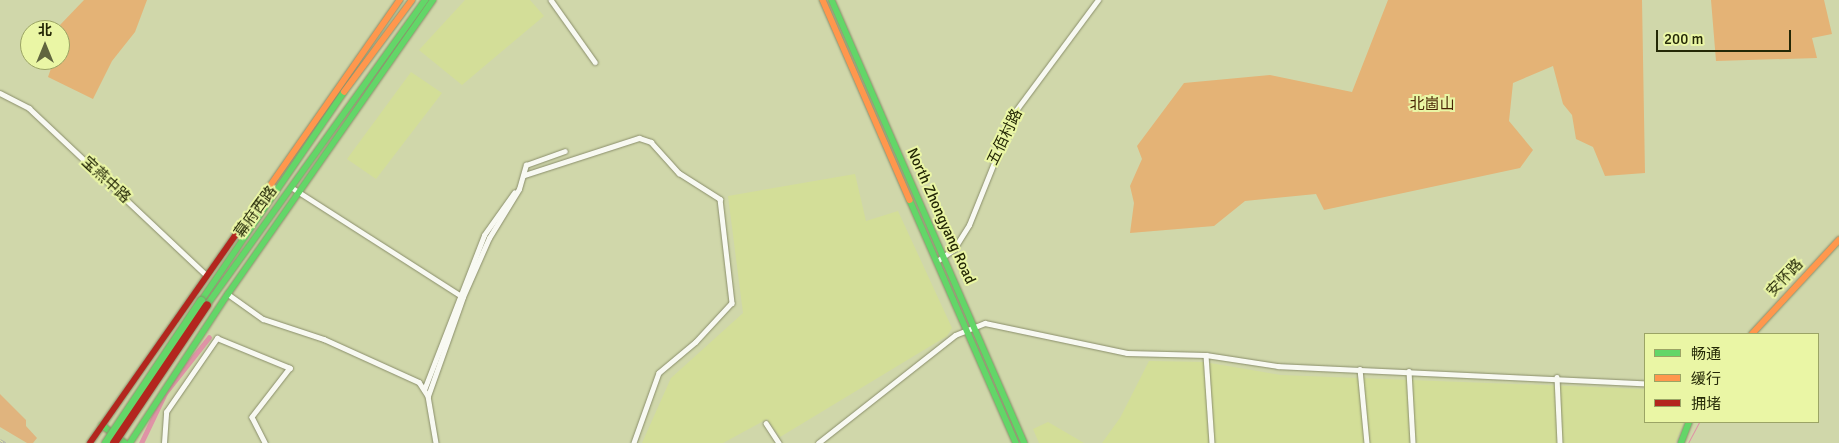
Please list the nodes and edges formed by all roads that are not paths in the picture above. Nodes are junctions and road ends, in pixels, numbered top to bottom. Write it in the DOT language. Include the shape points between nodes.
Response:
graph roads {
  1 [pos="400,0"];
  2 [pos="412,0"];
  3 [pos="425,0"];
  4 [pos="433,0"];
  5 [pos="550,0"];
  6 [pos="823,0"];
  7 [pos="832,0"];
  8 [pos="1098,0"];
  9 [pos="595,62"];
  10 [pos="0,93"];
  11 [pos="565,151"];
  12 [pos="525,175"];
  13 [pos="291,187"];
  14 [pos="519,189"];
  15 [pos="298,192"];
  16 [pos="1839,240"];
  17 [pos="940,259"];
  18 [pos="206,275"];
  19 [pos="228,294"];
  20 [pos="463,297"];
  21 [pos="204,303"];
  22 [pos="974,325"];
  23 [pos="965,330"];
  24 [pos="1753,333"];
  25 [pos="1206,355"];
  26 [pos="1360,369"];
  27 [pos="1409,371"];
  28 [pos="1557,377"];
  29 [pos="1644,383"];
  30 [pos="424,390"];
  31 [pos="428,396"];
  32 [pos="766,423"];
  33 [pos="1689,423"];
  34 [pos="102,425"];
  35 [pos="90,443"];
  36 [pos="106,443"];
  37 [pos="114,443"];
  38 [pos="125,443"];
  39 [pos="130,443"];
  40 [pos="164,443"];
  41 [pos="265,443"];
  42 [pos="436,443"];
  43 [pos="634,443"];
  44 [pos="779,443"];
  45 [pos="818,443"];
  46 [pos="1016,443"];
  47 [pos="1025,443"];
  48 [pos="1212,443"];
  49 [pos="1366,443"];
  50 [pos="1413,443"];
  51 [pos="1560,443"];
  52 [pos="1681,443"];
  1 -- 18 [label="main road, 幕府西路"];
  2 -- 21 [label="main road, 幕府西路" via="359,70"];
  3 -- 13 [label="main road, 幕府西路"];
  4 -- 15 [label="main road, 幕府西路"];
  5 -- 9 [label="street"];
  6 -- 17 [label="main road, North Zhongyang Road"];
  7 -- 17 [label="main road, North Zhongyang Road"];
  8 -- 17 [label="street, 五佰村路" via="1014,112 969,225 954,249"];
  10 -- 18 [label="street, 宝燕中路" via="29,108"];
  11 -- 12 [label="street" via="526,165"];
  12 -- 14 [label="street"];
  12 -- 43 [label="street" via="639,138 651,142 679,172 720,199 732,303 696,342 659,373"];
  13 -- 15 [label="street"];
  13 -- 21 [label="main road, 幕府西路"];
  14 -- 20 [label="street" via="489,238"];
  14 -- 30 [label="street" via="506,201 484,236"];
  15 -- 19 [label="main road, 幕府西路"];
  15 -- 20 [label="street"];
  16 -- 24 [label="main road, 安怀路"];
  17 -- 22 [label="main road, North Zhongyang Road"];
  17 -- 23 [label="main road, North Zhongyang Road"];
  18 -- 34 [label="main road, 幕府西路"];
  19 -- 30 [label="street" via="263,319 324,339 419,382"];
  19 -- 39 [label="main road, 幕府西路"];
  20 -- 31 [label="street"];
  21 -- 36 [label="main road, 幕府西路, bridge"];
  21 -- 37 [label="main road, 幕府西路, bridge"];
  22 -- 23 [label="street"];
  22 -- 25 [label="street" via="985,323 1127,353"];
  22 -- 47 [label="main road, North Zhongyang Road"];
  23 -- 45 [label="street"];
  23 -- 46 [label="main road, North Zhongyang Road"];
  25 -- 26 [label="street" via="1278,366"];
  25 -- 48 [label="street"];
  26 -- 27 [label="street"];
  26 -- 49 [label="street"];
  27 -- 28 [label="street"];
  27 -- 50 [label="street"];
  28 -- 29 [label="street"];
  28 -- 51 [label="street"];
  30 -- 31 [label="street"];
  31 -- 42 [label="street"];
  32 -- 44 [label="street"];
  33 -- 52 [label="main road"];
  34 -- 35 [label="main road, 幕府西路"];
  34 -- 38 [label="main road"];
  40 -- 41 [label="street" via="166,412 216,338 290,368 252,417"];
}
